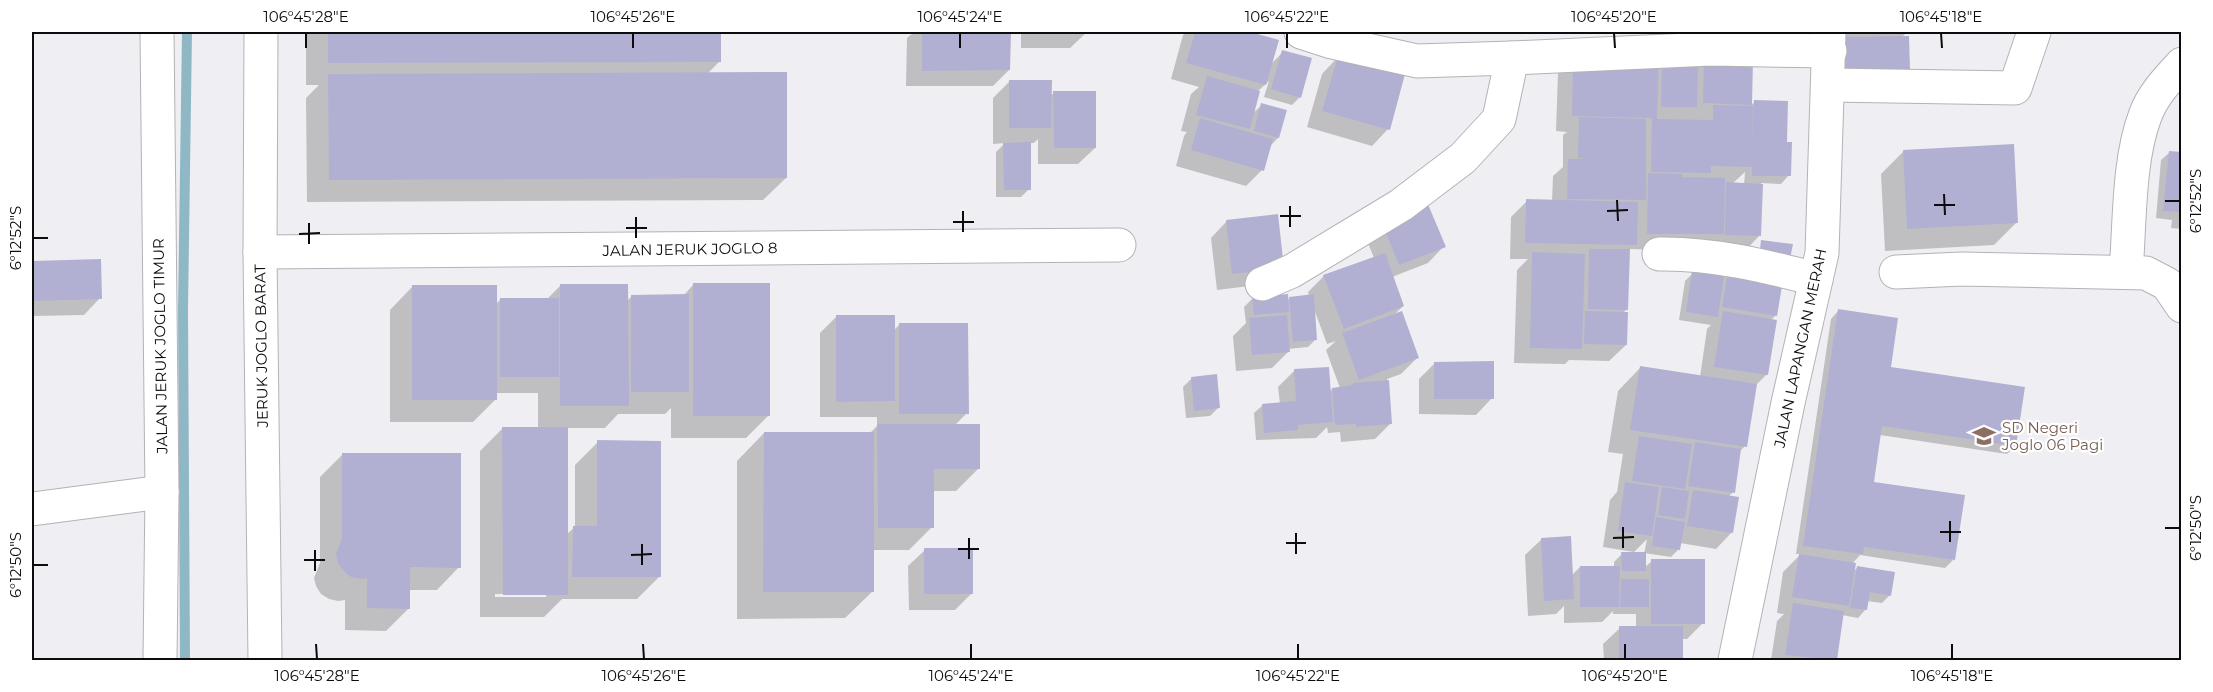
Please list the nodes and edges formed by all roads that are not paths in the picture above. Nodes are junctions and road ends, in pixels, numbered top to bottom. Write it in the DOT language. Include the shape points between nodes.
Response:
graph roads {
  1 [pos="157,32"];
  2 [pos="261,32"];
  3 [pos="1301,32"];
  4 [pos="2034,32"];
  5 [pos="1830,41"];
  6 [pos="1512,58"];
  7 [pos="2181,64"];
  8 [pos="1829,85"];
  9 [pos="1119,245"];
  10 [pos="260,252"];
  11 [pos="1659,254"];
  12 [pos="2126,271"];
  13 [pos="1896,272"];
  14 [pos="1816,279"];
  15 [pos="1262,284"];
  16 [pos="2181,306"];
  17 [pos="162,492"];
  18 [pos="32,509"];
  19 [pos="160,660"];
  20 [pos="265,660"];
  21 [pos="1735,660"];
  1 -- 17 [label="street, JALAN JERUK JOGLO TIMUR"];
  2 -- 10 [label="street, JERUK JOGLO BARAT"];
  3 -- 6 [label="street" via="1417,61"];
  4 -- 8 [label="street" via="2015,88"];
  5 -- 6 [label="street"];
  5 -- 8 [label="street, JALAN LAPANGAN MERAH"];
  6 -- 15 [label="street" via="1499,119 1463,158 1401,205 1292,271"];
  7 -- 12 [label="street" via="2161,87 2145,115 2135,154"];
  8 -- 14 [label="street, JALAN LAPANGAN MERAH" via="1822,253"];
  9 -- 10 [label="street, JALAN JERUK JOGLO 8"];
  10 -- 20 [label="street, JERUK JOGLO BARAT"];
  11 -- 14 [label="street" via="1727,260"];
  12 -- 13 [label="street"];
  12 -- 16 [label="street" via="2146,273 2167,284"];
  14 -- 21 [label="street, JALAN LAPANGAN MERAH"];
  17 -- 18 [label="street"];
  17 -- 19 [label="street, JALAN JERUK JOGLO TIMUR"];
}
